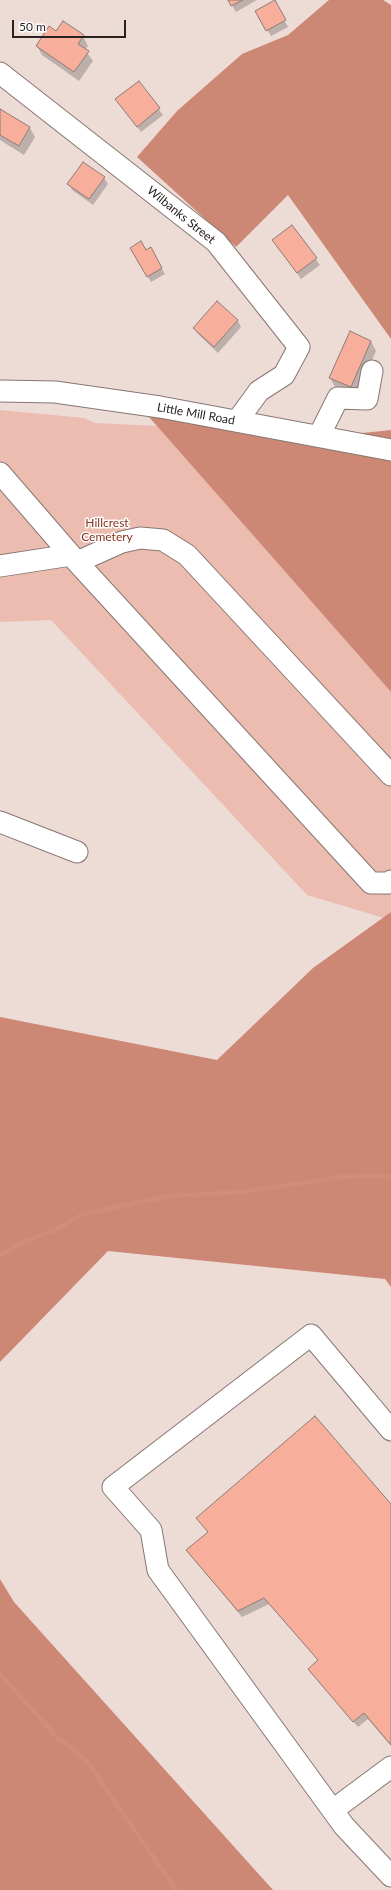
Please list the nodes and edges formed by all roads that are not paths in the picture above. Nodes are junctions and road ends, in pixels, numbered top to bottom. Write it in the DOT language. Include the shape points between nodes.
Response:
graph roads {
  1 [pos="0,73"];
  2 [pos="372,371"];
  3 [pos="0,392"];
  4 [pos="237,421"];
  5 [pos="319,436"];
  6 [pos="391,450"];
  7 [pos="0,473"];
  8 [pos="74,558"];
  9 [pos="0,566"];
  10 [pos="391,775"];
  11 [pos="0,822"];
  12 [pos="77,852"];
  13 [pos="391,881"];
  14 [pos="391,1430"];
  15 [pos="391,1767"];
  16 [pos="333,1810"];
  17 [pos="391,1876"];
  1 -- 4 [label="street, Wilbanks Street" via="216,242 299,347 284,375 259,391"];
  2 -- 5 [label="street" via="367,399 338,398"];
  3 -- 4 [label="street, Little Mill Road" via="55,392"];
  4 -- 5 [label="street, Little Mill Road"];
  5 -- 6 [label="street, Little Mill Road"];
  7 -- 8 [label="street"];
  8 -- 9 [label="street"];
  8 -- 10 [label="street" via="140,538 163,540 187,555"];
  8 -- 13 [label="street" via="371,883"];
  11 -- 12 [label="street"];
  14 -- 16 [label="street" via="311,1335 113,1487 151,1530 158,1570"];
  15 -- 16 [label="street"];
  16 -- 17 [label="street" via="344,1826"];
}
